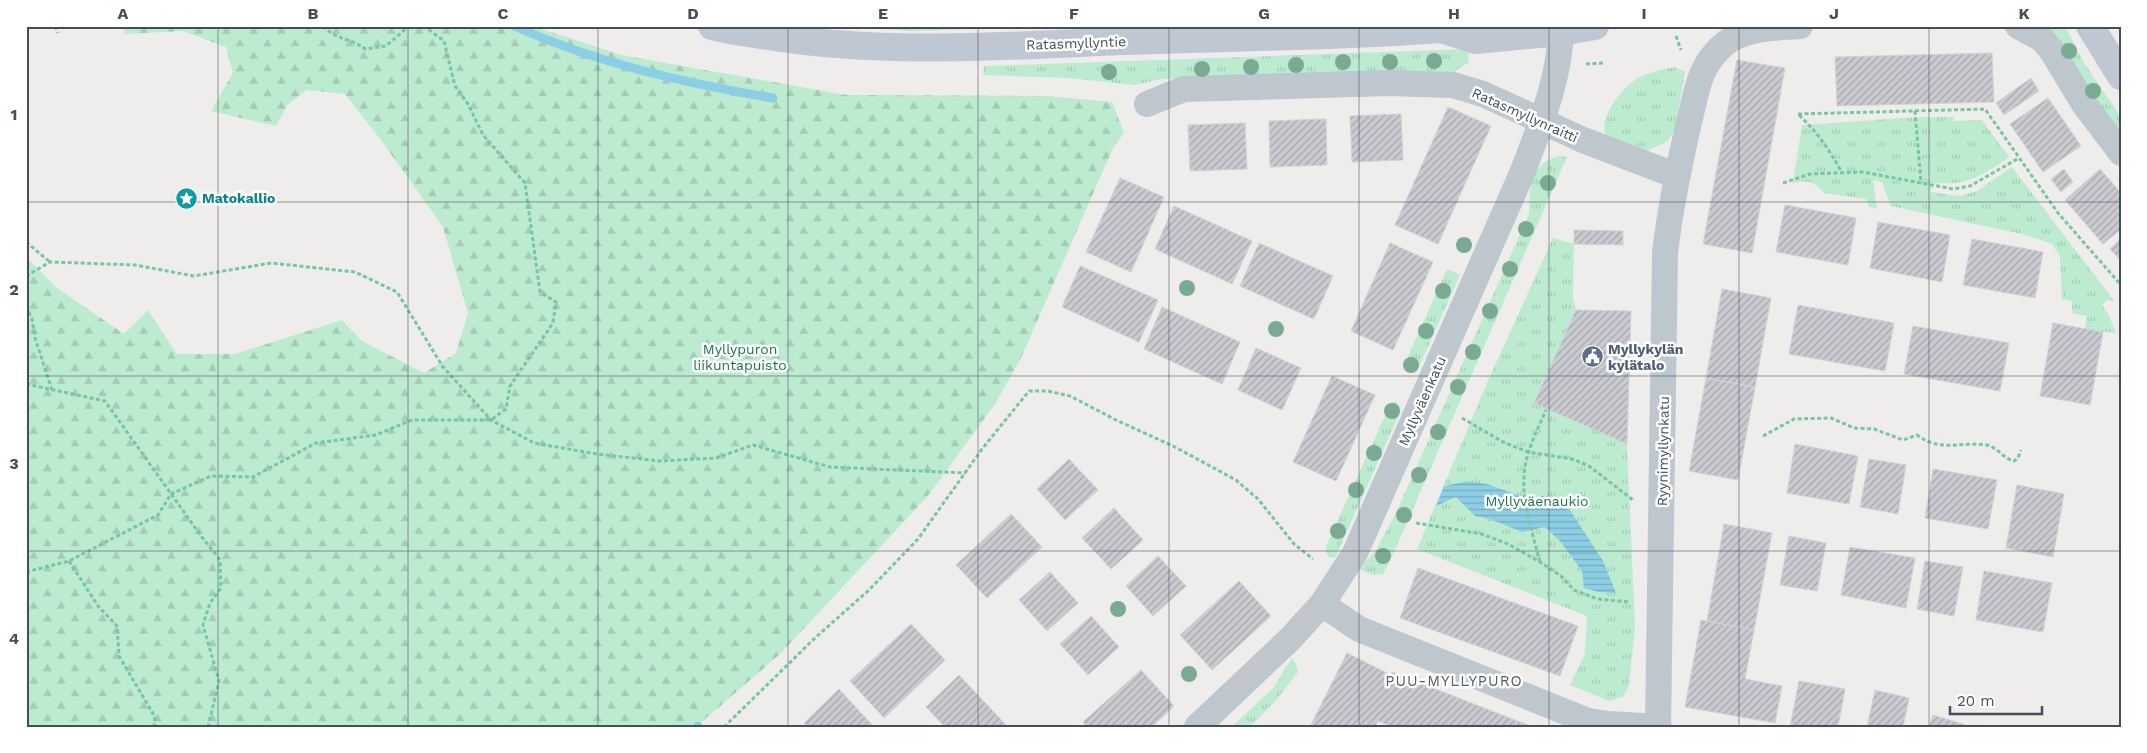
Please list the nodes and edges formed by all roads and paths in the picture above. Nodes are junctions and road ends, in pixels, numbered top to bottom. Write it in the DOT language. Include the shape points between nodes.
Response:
graph roads {
  1 [pos="55,26"];
  2 [pos="323,26"];
  3 [pos="408,26"];
  4 [pos="424,26"];
  5 [pos="712,26"];
  6 [pos="1595,26"];
  7 [pos="1800,26"];
  8 [pos="2018,26"];
  9 [pos="2090,26"];
  10 [pos="1445,28"];
  11 [pos="1561,29"];
  12 [pos="58,33"];
  13 [pos="2121,76"];
  14 [pos="1148,104"];
  15 [pos="1915,111"];
  16 [pos="1542,121"];
  17 [pos="2121,153"];
  18 [pos="2020,158"];
  19 [pos="1841,171"];
  20 [pos="1677,176"];
  21 [pos="1783,182"];
  22 [pos="1921,183"];
  23 [pos="26,242"];
  24 [pos="50,262"];
  25 [pos="26,276"];
  26 [pos="2121,285"];
  27 [pos="26,306"];
  28 [pos="26,384"];
  29 [pos="52,390"];
  30 [pos="1546,410"];
  31 [pos="1462,418"];
  32 [pos="491,420"];
  33 [pos="1762,436"];
  34 [pos="2021,450"];
  35 [pos="1528,452"];
  36 [pos="965,473"];
  37 [pos="171,494"];
  38 [pos="1637,500"];
  39 [pos="1416,523"];
  40 [pos="1313,559"];
  41 [pos="69,561"];
  42 [pos="1540,562"];
  43 [pos="26,572"];
  44 [pos="1633,603"];
  45 [pos="1322,604"];
  46 [pos="154,727"];
  47 [pos="208,727"];
  48 [pos="724,727"];
  49 [pos="1197,727"];
  50 [pos="1658,727"];
  1 -- 12 [label="path"];
  2 -- 3 [label="path" via="333,36 354,41 365,49 386,46"];
  4 -- 32 [label="path" via="444,40 455,86 483,135 525,183 540,292 556,302 553,323 510,386 506,409"];
  5 -- 10 [label="street, Ratasmyllyntie" via="791,40 876,46 981,47 1377,34"];
  6 -- 11 [label="street, Ratasmyllyntie"];
  7 -- 20 [label="street" via="1742,34 1715,53 1704,69 1697,89"];
  8 -- 17 [label="street" via="2042,39 2052,51 2084,104"];
  9 -- 13 [label="street"];
  10 -- 11 [label="street, Ratasmyllyntie" via="1475,40"];
  11 -- 16 [label="street, Myllyväenkatu" via="1554,81"];
  14 -- 16 [label="street, Ratasmyllynraitti" via="1184,89 1389,83 1453,85 1483,94"];
  15 -- 18 [label="path" via="1985,108"];
  15 -- 19 [label="path" via="1798,114 1829,148"];
  15 -- 22 [label="path"];
  16 -- 20 [label="street, Ratasmyllynraitti"];
  16 -- 45 [label="street, Myllyväenkatu" via="1355,552"];
  18 -- 22 [label="path" via="1970,186 1953,189"];
  18 -- 26 [label="path" via="2058,213"];
  19 -- 21 [label="path" via="1810,174"];
  19 -- 22 [label="path"];
  20 -- 50 [label="street, Ryynimyllynkatu" via="1665,253"];
  23 -- 24 [label="path"];
  24 -- 25 [label="path"];
  24 -- 32 [label="path" via="135,265 194,276 271,262 355,272 397,292 443,367"];
  27 -- 29 [label="path"];
  28 -- 29 [label="path"];
  29 -- 37 [label="path" via="105,401"];
  30 -- 35 [label="path"];
  31 -- 35 [label="path" via="1503,442"];
  32 -- 36 [label="path" via="534,443 597,454 660,461 716,458 753,445 830,467"];
  32 -- 37 [label="path" via="412,420 376,435 316,443 253,477 211,476"];
  33 -- 34 [label="path" via="1794,419 1831,418 1854,428 1874,429 1903,440 1917,435 1934,444 1988,445 2008,459 2018,458"];
  35 -- 38 [label="path" via="1572,459 1589,466 1632,500"];
  35 -- 42 [label="path" via="1524,475 1525,501"];
  36 -- 40 [label="path" via="1029,391 1070,396 1236,480 1258,499 1294,544"];
  36 -- 48 [label="path" via="918,539 869,590"];
  37 -- 41 [label="path" via="158,515"];
  37 -- 47 [label="path" via="220,560 221,588 210,603 203,625 218,681"];
  39 -- 42 [label="path" via="1482,534"];
  41 -- 43 [label="path"];
  41 -- 46 [label="path" via="98,606 117,626 119,656 155,717"];
  42 -- 44 [label="path" via="1561,576 1574,590 1597,599"];
  45 -- 49 [label="street, Myllyväenkatu" via="1290,640"];
  45 -- 50 [label="street" via="1358,629 1588,721"];
}
